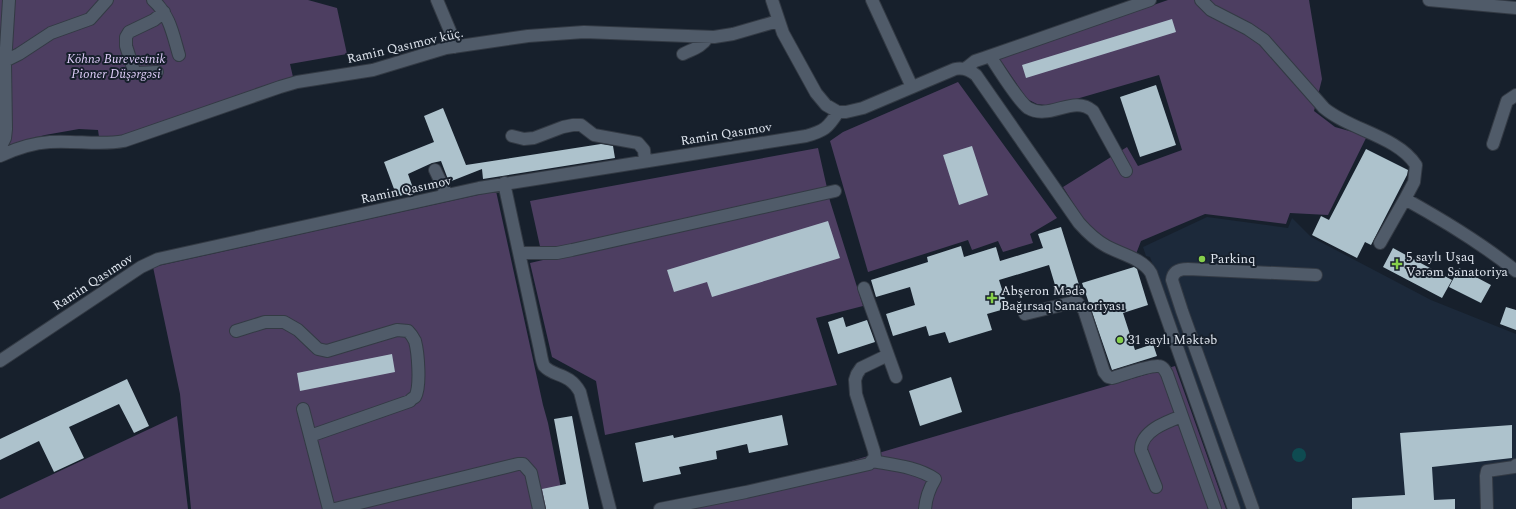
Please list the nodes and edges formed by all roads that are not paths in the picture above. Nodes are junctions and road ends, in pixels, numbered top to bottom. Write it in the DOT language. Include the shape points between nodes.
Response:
graph roads {
  1 [pos="9,0"];
  2 [pos="107,0"];
  3 [pos="153,0"];
  4 [pos="437,0"];
  5 [pos="772,0"];
  6 [pos="872,0"];
  7 [pos="1150,0"];
  8 [pos="1201,0"];
  9 [pos="1429,0"];
  10 [pos="1455,2"];
  11 [pos="1516,8"];
  12 [pos="164,12"];
  13 [pos="778,22"];
  14 [pos="708,37"];
  15 [pos="455,47"];
  16 [pos="683,54"];
  17 [pos="179,55"];
  18 [pos="990,56"];
  19 [pos="5,61"];
  20 [pos="965,69"];
  21 [pos="157,72"];
  22 [pos="912,86"];
  23 [pos="1516,95"];
  24 [pos="838,112"];
  25 [pos="512,136"];
  26 [pos="1493,144"];
  27 [pos="2,149"];
  28 [pos="645,161"];
  29 [pos="435,170"];
  30 [pos="1126,171"];
  31 [pos="504,184"];
  32 [pos="836,191"];
  33 [pos="447,195"];
  34 [pos="1405,199"];
  35 [pos="1380,243"];
  36 [pos="520,253"];
  37 [pos="1516,271"];
  38 [pos="1316,275"];
  39 [pos="864,288"];
  40 [pos="1025,314"];
  41 [pos="236,331"];
  42 [pos="888,355"];
  43 [pos="0,361"];
  44 [pos="896,378"];
  45 [pos="303,409"];
  46 [pos="1182,416"];
  47 [pos="310,436"];
  48 [pos="872,461"];
  49 [pos="1516,465"];
  50 [pos="1156,487"];
  51 [pos="329,509"];
  52 [pos="335,509"];
  53 [pos="540,509"];
  54 [pos="610,509"];
  55 [pos="660,509"];
  56 [pos="926,509"];
  57 [pos="1214,509"];
  58 [pos="1234,509"];
  59 [pos="1253,509"];
  60 [pos="1487,509"];
  1 -- 19 [label="street"];
  2 -- 19 [label="street" via="90,19 51,33"];
  3 -- 12 [label="street"];
  4 -- 15 [label="street"];
  5 -- 13 [label="street"];
  6 -- 22 [label="street"];
  7 -- 18 [label="street"];
  8 -- 34 [label="street" via="1211,10 1264,40 1331,114 1376,136 1413,160 1416,165 1414,182"];
  9 -- 10 [label="street"];
  10 -- 11 [label="street"];
  12 -- 17 [label="street"];
  12 -- 21 [label="street" via="129,32 126,37 126,46 134,71"];
  13 -- 14 [label="street, Ramin Qasımov küç." via="733,34"];
  13 -- 24 [label="street" via="816,93 826,105"];
  14 -- 15 [label="street, Ramin Qasımov küç." via="584,32 528,36"];
  14 -- 16 [label="street" via="700,47"];
  15 -- 27 [label="street, Ramin Qasımov küç." via="436,50 373,70 298,82 124,141 50,142"];
  18 -- 20 [label="street" via="975,61"];
  18 -- 30 [label="street" via="1029,108 1050,111 1080,104 1093,111"];
  19 -- 27 [label="street" via="6,129"];
  20 -- 22 [label="street" via="955,69"];
  20 -- 58 [label="street" via="976,75 1087,232 1105,246 1148,268"];
  22 -- 24 [label="street" via="863,108"];
  23 -- 26 [label="street" via="1508,101"];
  24 -- 28 [label="street, Ramin Qasımov" via="826,128 806,136"];
  25 -- 28 [label="street" via="534,138 563,127 581,125 594,135 638,143 644,150"];
  28 -- 31 [label="street, Ramin Qasımov"];
  29 -- 33 [label="street"];
  31 -- 33 [label="street, Ramin Qasımov"];
  31 -- 36 [label="street"];
  32 -- 36 [label="street" via="557,253"];
  33 -- 43 [label="street, Ramin Qasımov" via="158,259 141,267"];
  34 -- 35 [label="street"];
  34 -- 37 [label="street" via="1483,246"];
  36 -- 54 [label="street" via="544,365 572,381 580,392"];
  38 -- 59 [label="street" via="1188,269 1177,271 1173,275 1172,280 1182,311"];
  39 -- 42 [label="street"];
  40 -- 46 [label="street" via="1078,303 1084,310 1104,372 1108,377 1152,367 1163,368"];
  41 -- 47 [label="street" via="265,322 284,322 298,330 318,349 327,351 397,330 412,334 418,360 418,389 415,397 410,401"];
  42 -- 44 [label="street"];
  42 -- 48 [label="street" via="861,368 855,380 856,394 874,451 875,457"];
  45 -- 47 [label="street"];
  46 -- 50 [label="street" via="1159,426 1144,437 1141,444"];
  46 -- 57 [label="street"];
  47 -- 51 [label="street"];
  48 -- 55 [label="street" via="863,466"];
  48 -- 56 [label="street" via="917,470 935,479 926,499"];
  49 -- 60 [label="street" via="1488,471"];
  52 -- 53 [label="street" via="518,464 523,464 531,473"];
}
